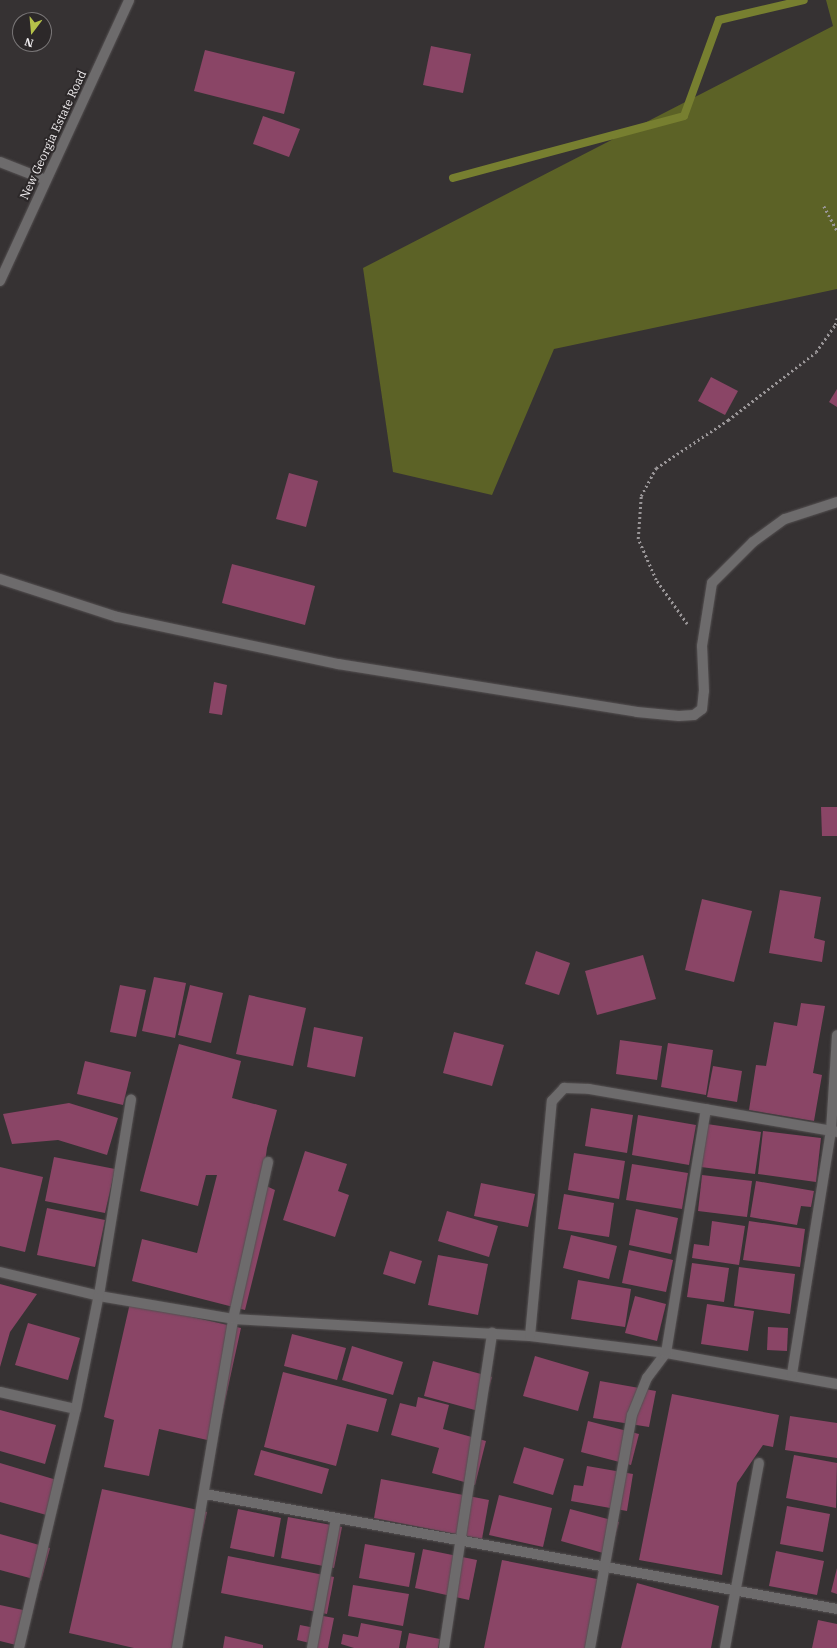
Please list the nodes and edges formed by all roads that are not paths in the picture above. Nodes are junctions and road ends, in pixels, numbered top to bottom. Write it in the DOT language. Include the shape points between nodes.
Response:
graph roads {
  1 [pos="129,0"];
  2 [pos="0,162"];
  3 [pos="46,180"];
  4 [pos="0,281"];
  5 [pos="837,502"];
  6 [pos="0,579"];
  7 [pos="837,1034"];
  8 [pos="132,1100"];
  9 [pos="706,1109"];
  10 [pos="834,1131"];
  11 [pos="268,1162"];
  12 [pos="0,1272"];
  13 [pos="99,1296"];
  14 [pos="234,1319"];
  15 [pos="492,1333"];
  16 [pos="530,1336"];
  17 [pos="666,1354"];
  18 [pos="792,1374"];
  19 [pos="837,1384"];
  20 [pos="0,1392"];
  21 [pos="76,1409"];
  22 [pos="759,1463"];
  23 [pos="205,1494"];
  24 [pos="336,1519"];
  25 [pos="460,1542"];
  26 [pos="604,1569"];
  27 [pos="734,1592"];
  28 [pos="837,1609"];
  29 [pos="19,1648"];
  30 [pos="177,1648"];
  31 [pos="312,1648"];
  32 [pos="444,1648"];
  33 [pos="590,1648"];
  34 [pos="725,1648"];
  1 -- 3 [label="street, New Georgia Estate Road"];
  2 -- 3 [label="street"];
  3 -- 4 [label="street, New Georgia Estate Road"];
  5 -- 6 [label="street" via="785,519 753,542 724,568 712,583 702,646 702,709 694,715 672,716 338,664 118,617"];
  7 -- 10 [label="street"];
  8 -- 13 [label="street"];
  9 -- 10 [label="street"];
  9 -- 16 [label="street" via="589,1089 564,1088 552,1101"];
  9 -- 17 [label="street"];
  10 -- 18 [label="street"];
  11 -- 14 [label="street"];
  12 -- 13 [label="street"];
  13 -- 14 [label="street"];
  13 -- 21 [label="street"];
  14 -- 15 [label="street"];
  14 -- 23 [label="street"];
  15 -- 16 [label="street"];
  15 -- 25 [label="street"];
  16 -- 17 [label="street"];
  17 -- 18 [label="street"];
  17 -- 26 [label="street" via="647,1378 632,1415"];
  18 -- 19 [label="street"];
  20 -- 21 [label="street"];
  21 -- 29 [label="street"];
  22 -- 27 [label="street"];
  23 -- 24 [label="street"];
  23 -- 30 [label="street"];
  24 -- 25 [label="street"];
  24 -- 31 [label="street"];
  25 -- 26 [label="street"];
  25 -- 32 [label="street"];
  26 -- 27 [label="street"];
  26 -- 33 [label="street"];
  27 -- 28 [label="street"];
  27 -- 34 [label="street"];
}
